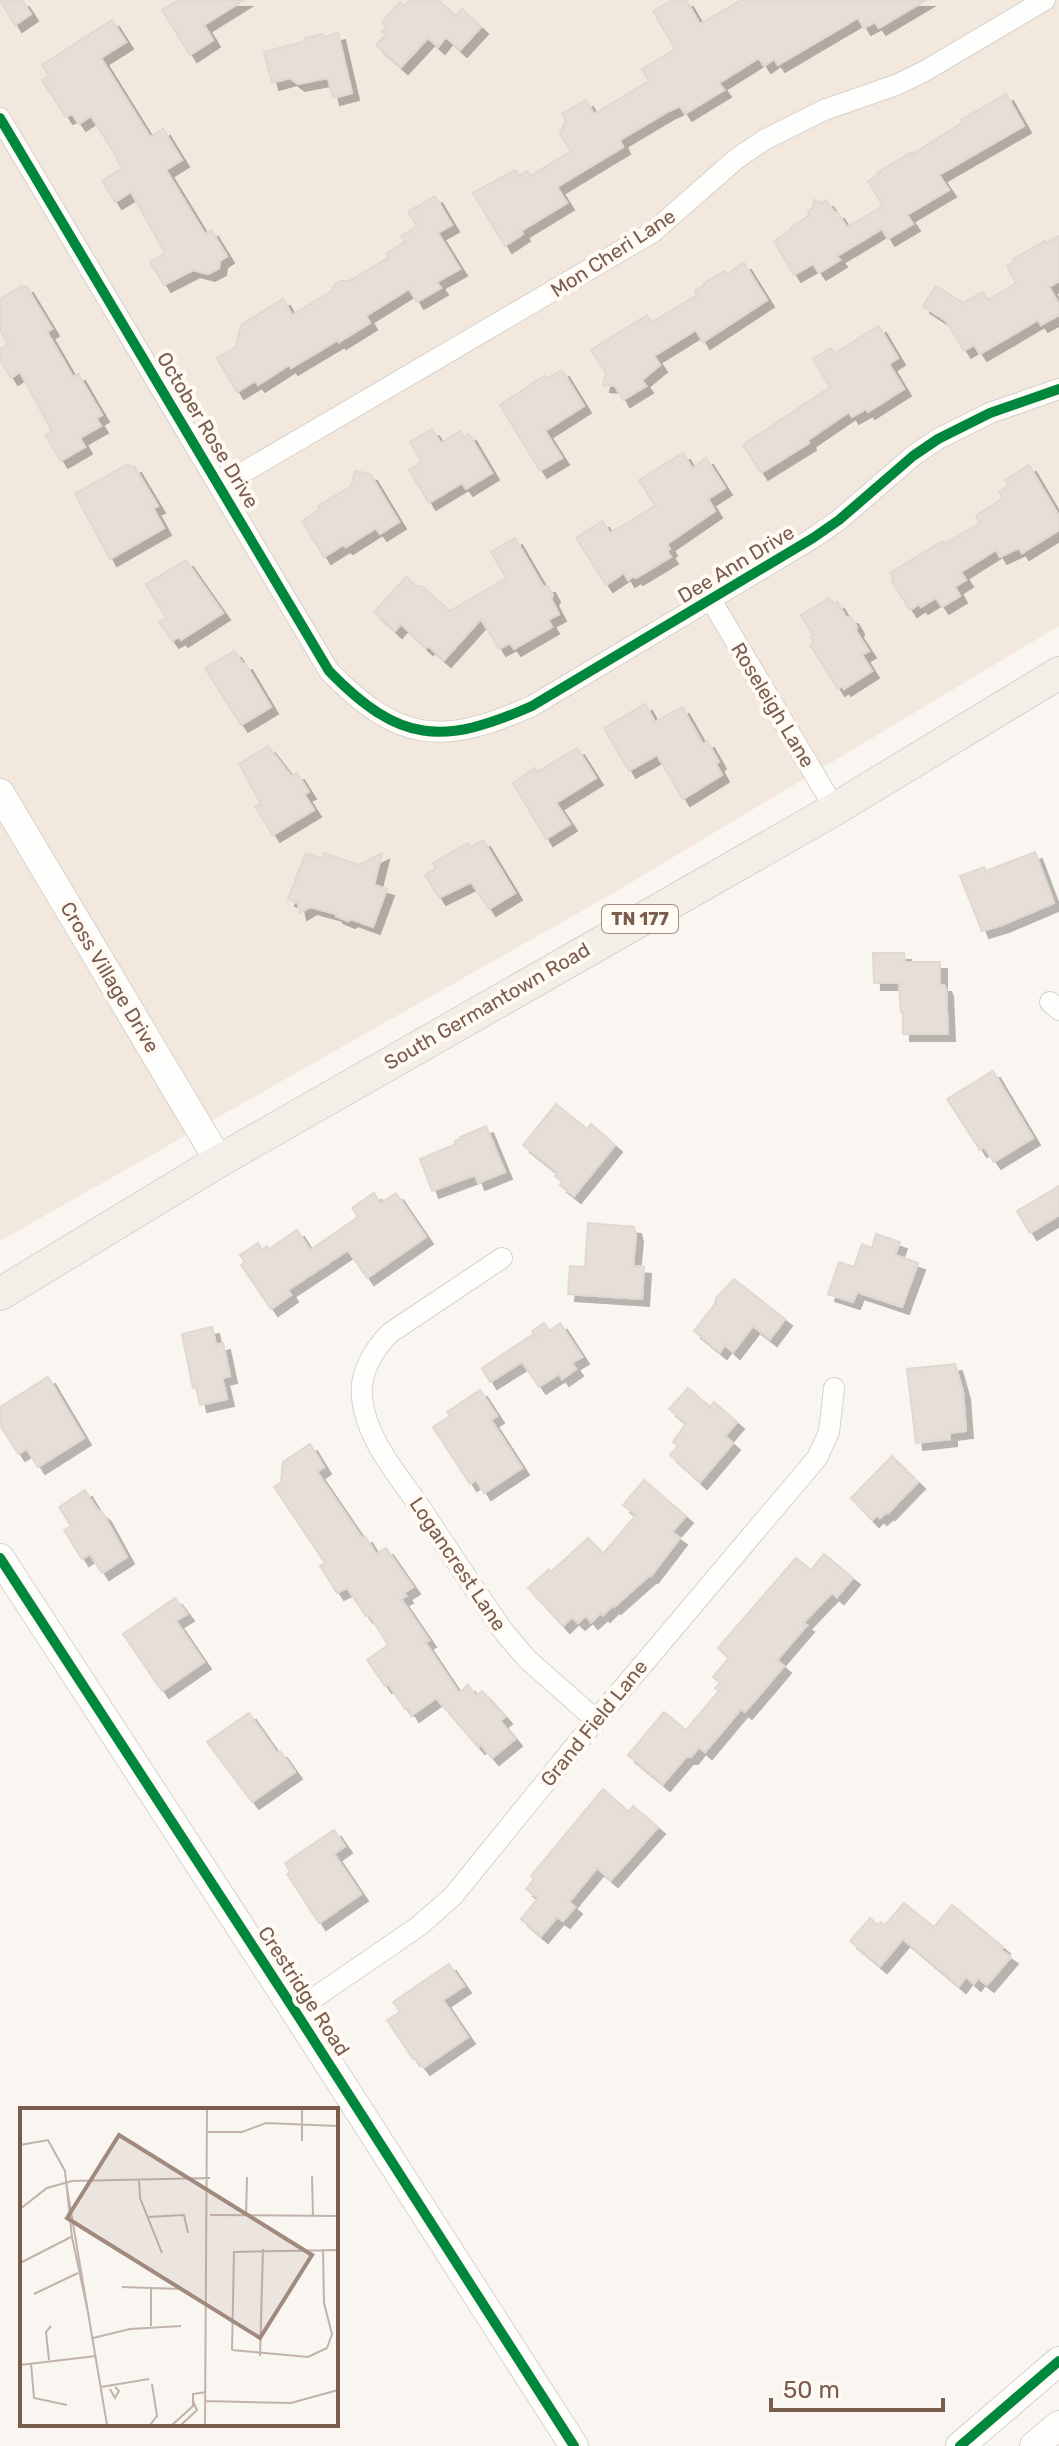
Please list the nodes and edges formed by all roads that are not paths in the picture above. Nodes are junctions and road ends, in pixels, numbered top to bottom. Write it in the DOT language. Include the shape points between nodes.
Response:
graph roads {
  1 [pos="1045,0"];
  2 [pos="0,118"];
  3 [pos="1059,389"];
  4 [pos="220,486"];
  5 [pos="711,600"];
  6 [pos="1059,673"];
  7 [pos="414,730"];
  8 [pos="0,793"];
  9 [pos="835,809"];
  10 [pos="10,829"];
  11 [pos="219,1161"];
  12 [pos="502,1258"];
  13 [pos="0,1294"];
  14 [pos="834,1388"];
  15 [pos="0,1558"];
  16 [pos="596,1720"];
  17 [pos="295,2011"];
  18 [pos="1059,2361"];
  19 [pos="1059,2425"];
  20 [pos="574,2446"];
  21 [pos="960,2446"];
  22 [pos="1034,2446"];
  1 -- 4 [label="street, Mon Cheri Lane" via="910,79 824,110 764,140 653,232"];
  2 -- 4 [label="street, October Rose Drive"];
  3 -- 5 [label="street, Dee Ann Drive" via="990,413 938,439 839,520"];
  4 -- 7 [label="street, October Rose Drive" via="329,671 380,715"];
  5 -- 7 [label="street, Dee Ann Drive" via="498,721 443,733"];
  5 -- 9 [label="street, Roseleigh Lane"];
  6 -- 9 [label="main road, South Germantown Road / TN 177"];
  8 -- 10 [label="street, Cross Village Drive"];
  9 -- 11 [label="main road, South Germantown Road / TN 177"];
  10 -- 11 [label="street, Cross Village Drive"];
  11 -- 13 [label="main road, South Germantown Road / TN 177"];
  12 -- 16 [label="street, Logancrest Lane" via="390,1333 371,1357 362,1398 372,1433 504,1632"];
  14 -- 16 [label="street, Grand Field Lane" via="829,1432 817,1458"];
  15 -- 17 [label="street, Crestridge Road"];
  16 -- 17 [label="street, Grand Field Lane" via="442,1907"];
  17 -- 20 [label="street, Crestridge Road"];
  18 -- 21 [label="street"];
  19 -- 22 [label="street"];
}
